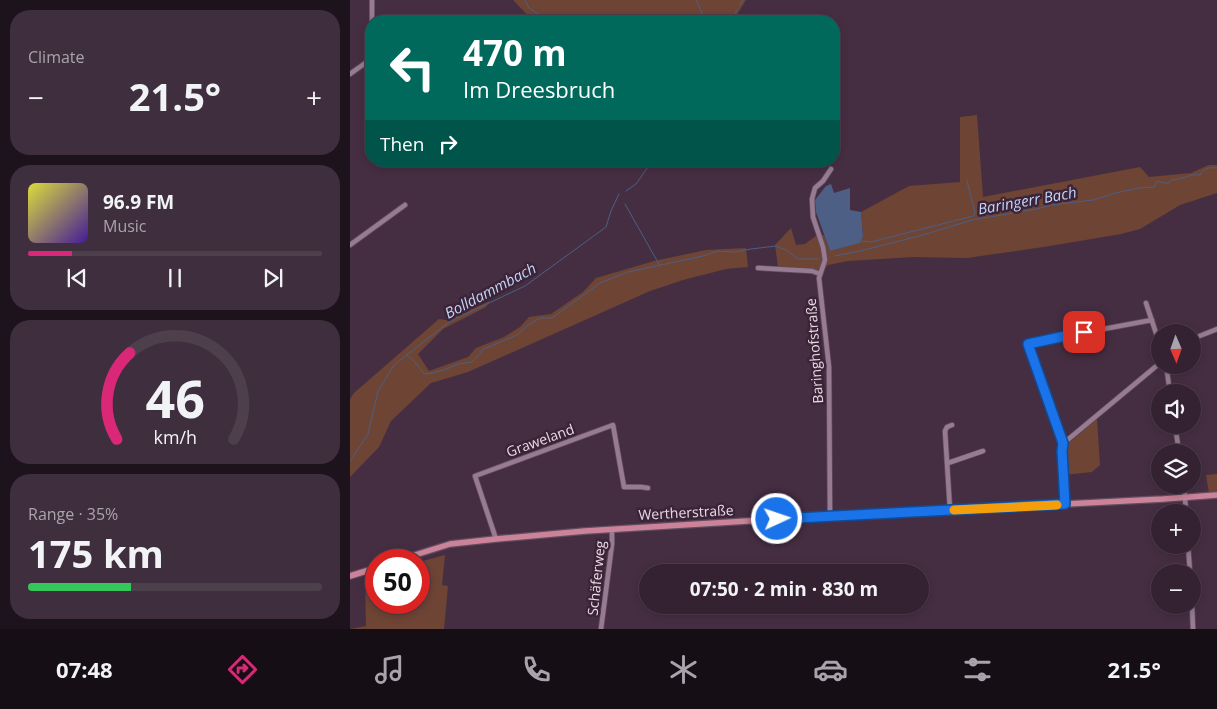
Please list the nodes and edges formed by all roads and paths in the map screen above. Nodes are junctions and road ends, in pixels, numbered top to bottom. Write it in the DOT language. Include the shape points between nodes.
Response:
graph roads {
  1 [pos="372,0"];
  2 [pos="372,15"];
  3 [pos="365,63"];
  4 [pos="350,74"];
  5 [pos="831,170"];
  6 [pos="405,205"];
  7 [pos="350,245"];
  8 [pos="758,268"];
  9 [pos="820,274"];
  10 [pos="1146,303"];
  11 [pos="1152,320"];
  12 [pos="1153,324"];
  13 [pos="1217,329"];
  14 [pos="1201,335"];
  15 [pos="1151,370"];
  16 [pos="952,425"];
  17 [pos="1063,443"];
  18 [pos="983,451"];
  19 [pos="948,463"];
  20 [pos="648,488"];
  21 [pos="1185,494"];
  22 [pos="1217,494"];
  23 [pos="1185,498"];
  24 [pos="1065,504"];
  25 [pos="1185,504"];
  26 [pos="950,510"];
  27 [pos="830,516"];
  28 [pos="612,529"];
  29 [pos="496,539"];
  30 [pos="430,550"];
  31 [pos="365,571"];
  32 [pos="350,576"];
  33 [pos="1192,614"];
  34 [pos="601,629"];
  35 [pos="1193,629"];
  1 -- 2 [label="street"];
  3 -- 4 [label="street"];
  5 -- 9 [label="street, Baringhofstraße" via="815,188 812,199 813,217 825,260"];
  6 -- 7 [label="street"];
  8 -- 9 [label="street"];
  9 -- 27 [label="street, Baringhofstraße" via="829,367"];
  10 -- 11 [label="street"];
  11 -- 12 [label="street"];
  11 -- 17 [label="street" via="1028,344"];
  13 -- 14 [label="street"];
  15 -- 17 [label="street"];
  16 -- 19 [label="street" via="945,431"];
  17 -- 24 [label="street"];
  18 -- 19 [label="street"];
  19 -- 26 [label="street"];
  20 -- 29 [label="street, Graweland" via="624,487 613,425 475,476"];
  21 -- 23 [label="street"];
  22 -- 23 [label="main road, Wertherstraße"];
  23 -- 24 [label="main road, Wertherstraße"];
  23 -- 25 [label="street"];
  24 -- 26 [label="main road, Wertherstraße"];
  26 -- 27 [label="main road, Wertherstraße"];
  27 -- 28 [label="main road, Wertherstraße"];
  28 -- 29 [label="main road, Wertherstraße"];
  28 -- 34 [label="street, Schäferweg"];
  29 -- 30 [label="main road, Wertherstraße" via="450,544"];
  31 -- 32 [label="main road"];
  33 -- 35 [label="street"];
}
